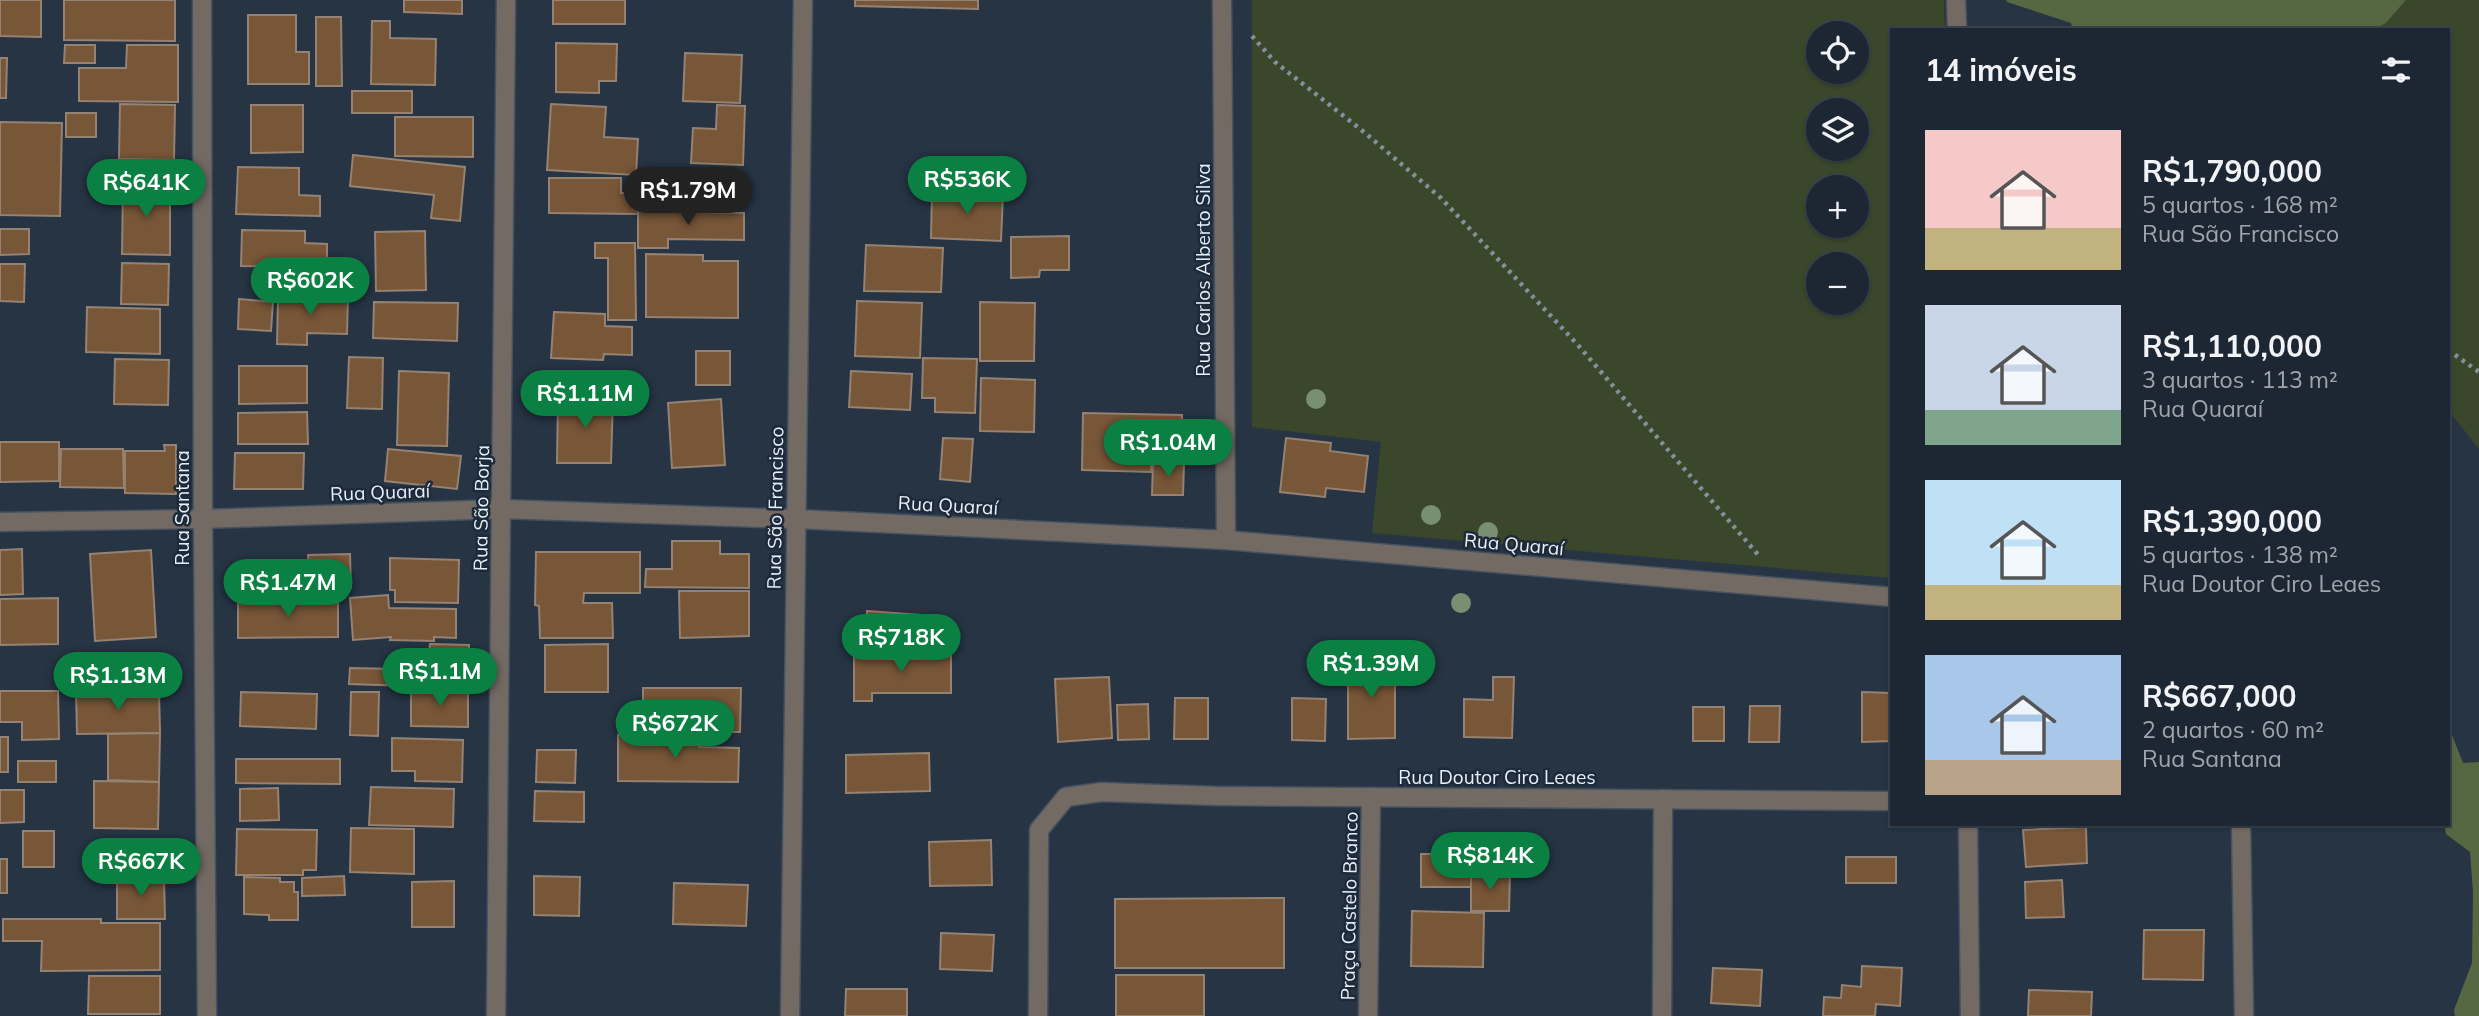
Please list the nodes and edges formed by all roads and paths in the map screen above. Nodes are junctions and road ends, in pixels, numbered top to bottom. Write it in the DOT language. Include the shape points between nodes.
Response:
graph roads {
  1 [pos="202,0"];
  2 [pos="506,0"];
  3 [pos="803,0"];
  4 [pos="1956,0"];
  5 [pos="1222,1"];
  6 [pos="1956,28"];
  7 [pos="2450,351"];
  8 [pos="2479,372"];
  9 [pos="502,509"];
  10 [pos="203,519"];
  11 [pos="796,519"];
  12 [pos="0,522"];
  13 [pos="1226,540"];
  14 [pos="1760,557"];
  15 [pos="1890,597"];
  16 [pos="1371,797"];
  17 [pos="1663,799"];
  18 [pos="1890,801"];
  19 [pos="1968,826"];
  20 [pos="2242,826"];
  21 [pos="207,1016"];
  22 [pos="496,1016"];
  23 [pos="790,1016"];
  24 [pos="1038,1016"];
  25 [pos="1368,1016"];
  26 [pos="1662,1016"];
  27 [pos="1970,1016"];
  28 [pos="2244,1016"];
  1 -- 10 [label="street, Rua Santana"];
  2 -- 9 [label="street, Rua São Borja"];
  3 -- 11 [label="street, Rua São Francisco"];
  4 -- 6 [label="street"];
  5 -- 13 [label="street, Rua Carlos Alberto Silva"];
  5 -- 14 [label="path" via="1275,62 1441,198 1577,344"];
  7 -- 8 [label="path"];
  9 -- 10 [label="street, Rua Quaraí"];
  9 -- 11 [label="street, Rua Quaraí"];
  9 -- 22 [label="street, Rua São Borja"];
  10 -- 12 [label="street, Rua Quaraí"];
  10 -- 21 [label="street, Rua Santana"];
  11 -- 13 [label="street, Rua Quaraí"];
  11 -- 23 [label="street, Rua São Francisco"];
  13 -- 15 [label="street, Rua Quaraí"];
  16 -- 17 [label="street, Rua Doutor Ciro Leaes"];
  16 -- 24 [label="street, Rua Doutor Ciro Leaes" via="1102,792 1066,797 1039,830"];
  16 -- 25 [label="street, Praça Castelo Branco"];
  17 -- 18 [label="street, Rua Doutor Ciro Leaes"];
  17 -- 26 [label="street"];
  19 -- 27 [label="street"];
  20 -- 28 [label="street"];
}
